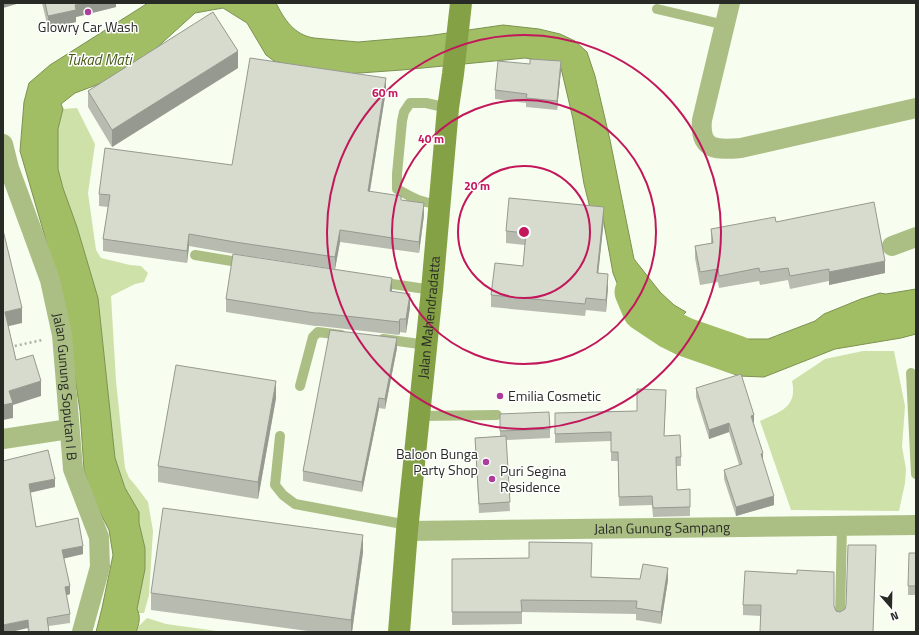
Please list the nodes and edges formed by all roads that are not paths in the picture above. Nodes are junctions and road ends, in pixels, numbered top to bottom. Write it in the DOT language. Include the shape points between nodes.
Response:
graph roads {
  1 [pos="730,3"];
  2 [pos="657,9"];
  3 [pos="460,11"];
  4 [pos="725,25"];
  5 [pos="448,108"];
  6 [pos="916,108"];
  7 [pos="3,144"];
  8 [pos="440,203"];
  9 [pos="916,237"];
  10 [pos="892,246"];
  11 [pos="195,255"];
  12 [pos="250,264"];
  13 [pos="369,281"];
  14 [pos="432,290"];
  15 [pos="353,336"];
  16 [pos="374,338"];
  17 [pos="427,345"];
  18 [pos="912,373"];
  19 [pos="300,386"];
  20 [pos="498,415"];
  21 [pos="420,416"];
  22 [pos="69,429"];
  23 [pos="280,436"];
  24 [pos="3,439"];
  25 [pos="916,474"];
  26 [pos="916,525"];
  27 [pos="842,526"];
  28 [pos="408,528"];
  29 [pos="840,616"];
  30 [pos="82,632"];
  31 [pos="399,632"];
  1 -- 4 [label="street"];
  2 -- 4 [label="lane"];
  3 -- 5 [label="main road, Jalan Mahendradatta"];
  4 -- 6 [label="street" via="702,120 702,137 713,148 741,148"];
  5 -- 8 [label="main road, Jalan Mahendradatta"];
  5 -- 8 [label="lane" via="426,103 410,103 404,112 401,128 397,189 414,200"];
  7 -- 22 [label="street, Jalan Gunung Soputan I B" via="9,168 50,280 62,335"];
  8 -- 14 [label="main road, Jalan Mahendradatta"];
  9 -- 10 [label="street"];
  11 -- 12 [label="lane"];
  13 -- 14 [label="lane"];
  14 -- 17 [label="main road, Jalan Mahendradatta"];
  15 -- 19 [label="lane" via="318,332 313,337"];
  16 -- 17 [label="lane"];
  17 -- 21 [label="main road, Jalan Mahendradatta"];
  18 -- 25 [label="lane"];
  20 -- 21 [label="lane"];
  21 -- 28 [label="main road, Jalan Mahendradatta"];
  22 -- 24 [label="street"];
  22 -- 30 [label="street, Jalan Gunung Soputan I B" via="73,469 99,537 100,567"];
  23 -- 28 [label="lane" via="275,485 295,504"];
  26 -- 27 [label="street, Jalan Gunung Sampang"];
  27 -- 28 [label="street, Jalan Gunung Sampang"];
  27 -- 29 [label="lane"];
  28 -- 31 [label="main road, Jalan Mahendradatta"];
}
